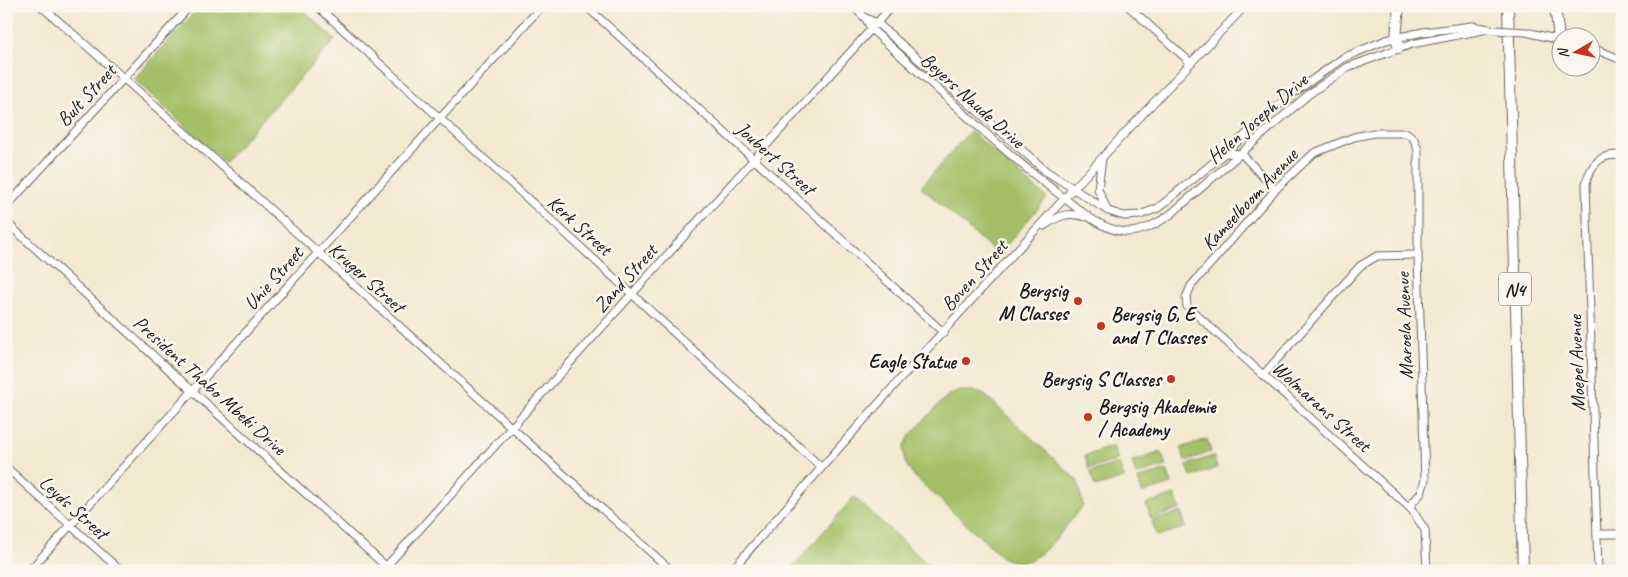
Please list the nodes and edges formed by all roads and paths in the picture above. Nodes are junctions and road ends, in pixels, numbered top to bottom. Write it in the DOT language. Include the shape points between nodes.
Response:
graph roads {
  1 [pos="41,6"];
  2 [pos="190,6"];
  3 [pos="317,6"];
  4 [pos="542,6"];
  5 [pos="586,6"];
  6 [pos="853,6"];
  7 [pos="892,6"];
  8 [pos="1128,6"];
  9 [pos="1245,6"];
  10 [pos="1399,6"];
  11 [pos="1508,6"];
  12 [pos="1555,6"];
  13 [pos="865,18"];
  14 [pos="877,24"];
  15 [pos="1558,28"];
  16 [pos="871,29"];
  17 [pos="1550,37"];
  18 [pos="1398,43"];
  19 [pos="1600,51"];
  20 [pos="1622,60"];
  21 [pos="1191,63"];
  22 [pos="124,78"];
  23 [pos="440,119"];
  24 [pos="1414,139"];
  25 [pos="1225,154"];
  26 [pos="1242,154"];
  27 [pos="1622,156"];
  28 [pos="1102,157"];
  29 [pos="752,160"];
  30 [pos="1073,190"];
  31 [pos="1275,190"];
  32 [pos="1065,199"];
  33 [pos="6,207"];
  34 [pos="1108,212"];
  35 [pos="1089,218"];
  36 [pos="6,222"];
  37 [pos="1034,233"];
  38 [pos="317,253"];
  39 [pos="1418,255"];
  40 [pos="633,295"];
  41 [pos="1188,306"];
  42 [pos="944,333"];
  43 [pos="1264,374"];
  44 [pos="194,392"];
  45 [pos="510,428"];
  46 [pos="6,467"];
  47 [pos="821,467"];
  48 [pos="1409,507"];
  49 [pos="70,525"];
  50 [pos="1597,534"];
  51 [pos="1622,534"];
  52 [pos="386,569"];
  53 [pos="29,571"];
  54 [pos="121,571"];
  55 [pos="672,571"];
  56 [pos="731,571"];
  57 [pos="1427,571"];
  58 [pos="1524,571"];
  59 [pos="1598,571"];
  1 -- 22 [label="street, Kruger Street"];
  2 -- 22 [label="street, Bult Street"];
  3 -- 23 [label="street, Kerk Street"];
  4 -- 23 [label="street, Unie Street"];
  5 -- 29 [label="street, Joubert Street"];
  6 -- 13 [label="street, Beyers Naude Drive"];
  7 -- 14 [label="street, Zand Street"];
  8 -- 21 [label="street"];
  9 -- 21 [label="street, Boven Street"];
  10 -- 18 [label="highway"];
  11 -- 58 [label="highway, N4"];
  12 -- 15 [label="highway"];
  13 -- 14 [label="street, Beyers Naude Drive"];
  13 -- 16 [label="street, Beyers Naude Drive"];
  14 -- 16 [label="street, Zand Street"];
  14 -- 30 [label="street, Beyers Naude Drive" via="1001,134"];
  16 -- 29 [label="street, Zand Street"];
  16 -- 32 [label="street, Beyers Naude Drive" via="995,143"];
  17 -- 18 [label="street, Helen Joseph Drive, bridge" via="1491,30"];
  18 -- 25 [label="street, Helen Joseph Drive" via="1363,49 1325,69"];
  18 -- 26 [label="street, Helen Joseph Drive" via="1333,76"];
  19 -- 20 [label="street"];
  21 -- 28 [label="street, Boven Street"];
  22 -- 33 [label="street, Bult Street"];
  22 -- 38 [label="street, Kruger Street"];
  23 -- 38 [label="street, Unie Street"];
  23 -- 40 [label="street, Kerk Street"];
  24 -- 31 [label="street, Kameelboom Avenue" via="1407,133 1381,132 1332,144 1304,160"];
  24 -- 39 [label="street, Maroela Avenue" via="1418,164"];
  25 -- 26 [label="street"];
  25 -- 34 [label="street, Helen Joseph Drive" via="1158,208 1140,215"];
  26 -- 31 [label="street"];
  26 -- 35 [label="street, Helen Joseph Drive" via="1155,225 1127,232 1111,229"];
  27 -- 50 [label="street, Moepel Avenue" via="1611,154 1599,159 1588,173 1586,184"];
  28 -- 30 [label="street, Boven Street"];
  28 -- 34 [label="street" via="1098,189"];
  29 -- 40 [label="street, Zand Street"];
  29 -- 42 [label="street, Joubert Street"];
  30 -- 32 [label="street, Boven Street"];
  30 -- 34 [label="street, Helen Joseph Drive"];
  31 -- 41 [label="street, Kameelboom Avenue" via="1192,286 1186,298"];
  32 -- 35 [label="street, Helen Joseph Drive"];
  32 -- 37 [label="street, Boven Street"];
  35 -- 37 [label="street" via="1063,215"];
  36 -- 44 [label="street, President Thabo Mbeki Drive"];
  37 -- 42 [label="street, Boven Street"];
  38 -- 44 [label="street, Unie Street"];
  38 -- 45 [label="street, Kruger Street"];
  39 -- 43 [label="street" via="1377,256 1360,266"];
  39 -- 48 [label="street, Maroela Avenue" via="1425,480 1421,493"];
  40 -- 45 [label="street, Zand Street"];
  40 -- 47 [label="street, Kerk Street"];
  41 -- 43 [label="street, Wolmarans Street"];
  42 -- 47 [label="street, Boven Street"];
  43 -- 48 [label="street, Wolmarans Street"];
  44 -- 49 [label="street, Unie Street"];
  44 -- 52 [label="street, President Thabo Mbeki Drive"];
  45 -- 52 [label="street, Zand Street"];
  45 -- 55 [label="street, Kruger Street"];
  46 -- 49 [label="street, Leyds Street"];
  47 -- 56 [label="street, Boven Street"];
  48 -- 57 [label="street, Wolmarans Street" via="1423,525"];
  49 -- 53 [label="street, Unie Street"];
  49 -- 54 [label="street, Leyds Street"];
  50 -- 51 [label="street"];
  50 -- 59 [label="street, Moepel Avenue"];
}
